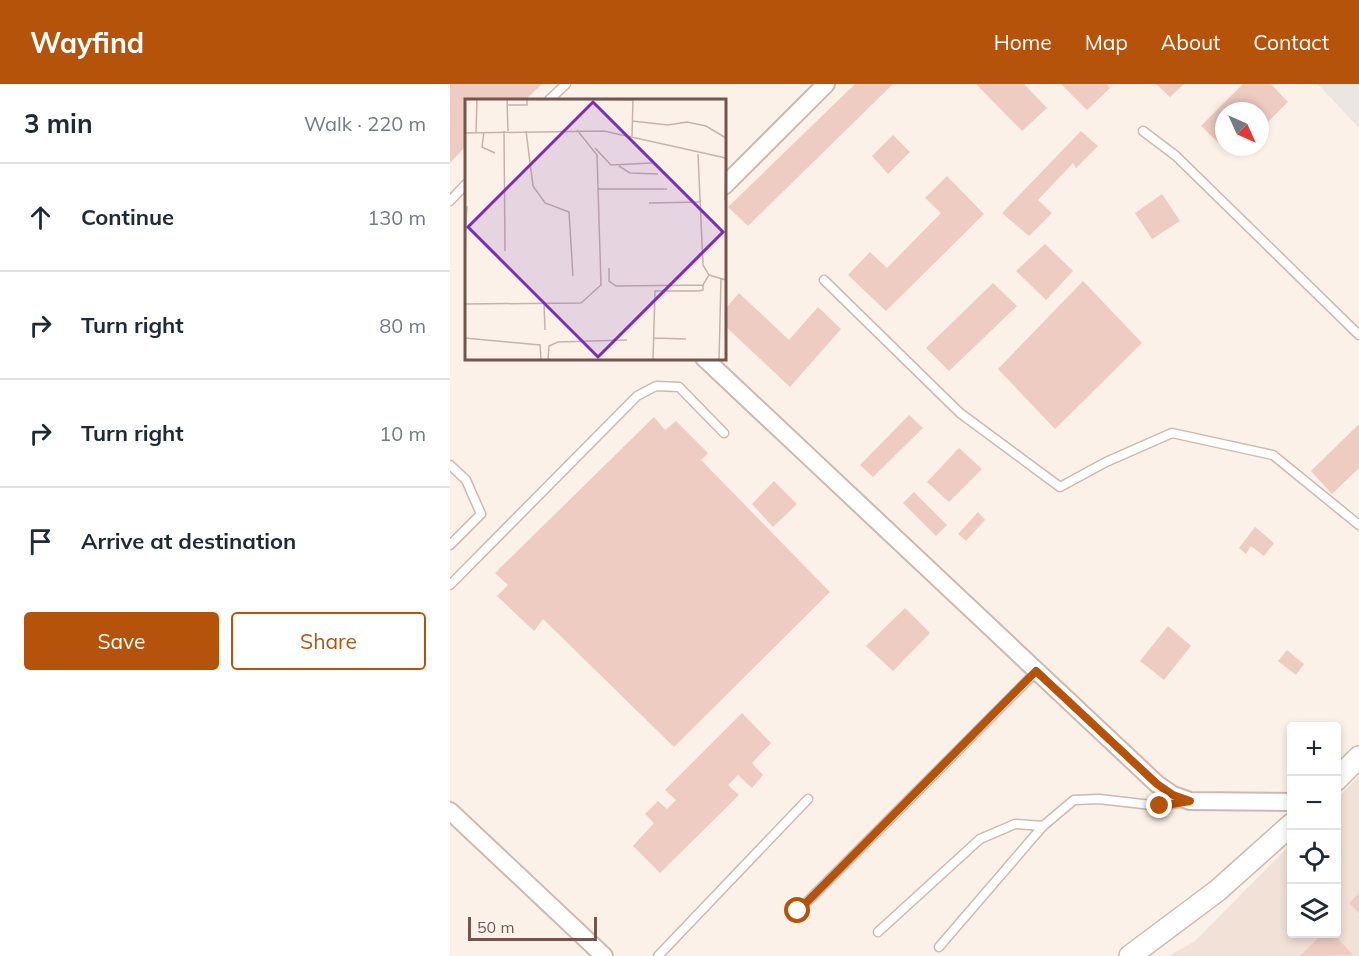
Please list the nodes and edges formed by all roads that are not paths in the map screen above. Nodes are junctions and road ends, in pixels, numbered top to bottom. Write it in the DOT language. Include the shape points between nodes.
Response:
graph roads {
  1 [pos="566,84"];
  2 [pos="826,84"];
  3 [pos="550,99"];
  4 [pos="1143,131"];
  5 [pos="726,184"];
  6 [pos="465,185"];
  7 [pos="450,201"];
  8 [pos="824,280"];
  9 [pos="1359,335"];
  10 [pos="706,360"];
  11 [pos="724,433"];
  12 [pos="450,465"];
  13 [pos="1359,525"];
  14 [pos="450,545"];
  15 [pos="450,585"];
  16 [pos="1036,671"];
  17 [pos="1359,757"];
  18 [pos="1340,776"];
  19 [pos="808,799"];
  20 [pos="1190,801"];
  21 [pos="1287,801"];
  22 [pos="450,811"];
  23 [pos="1043,826"];
  24 [pos="1287,828"];
  25 [pos="798,911"];
  26 [pos="878,932"];
  27 [pos="939,947"];
  28 [pos="604,956"];
  29 [pos="658,956"];
  30 [pos="1130,956"];
  1 -- 3 [label="lane"];
  2 -- 5 [label="street"];
  4 -- 9 [label="lane" via="1176,156"];
  6 -- 7 [label="lane"];
  8 -- 13 [label="lane" via="960,413 1060,488 1106,462 1172,433 1273,455"];
  10 -- 16 [label="street"];
  11 -- 15 [label="lane" via="679,387 656,386 638,396"];
  12 -- 14 [label="lane" via="466,480 481,514"];
  16 -- 20 [label="street" via="1157,784"];
  16 -- 25 [label="lane"];
  17 -- 18 [label="street"];
  19 -- 29 [label="lane"];
  20 -- 21 [label="street"];
  20 -- 23 [label="lane" via="1160,806 1074,800"];
  22 -- 28 [label="street"];
  23 -- 26 [label="lane" via="1015,824 980,839"];
  23 -- 27 [label="lane"];
  24 -- 30 [label="street" via="1217,891"];
}
